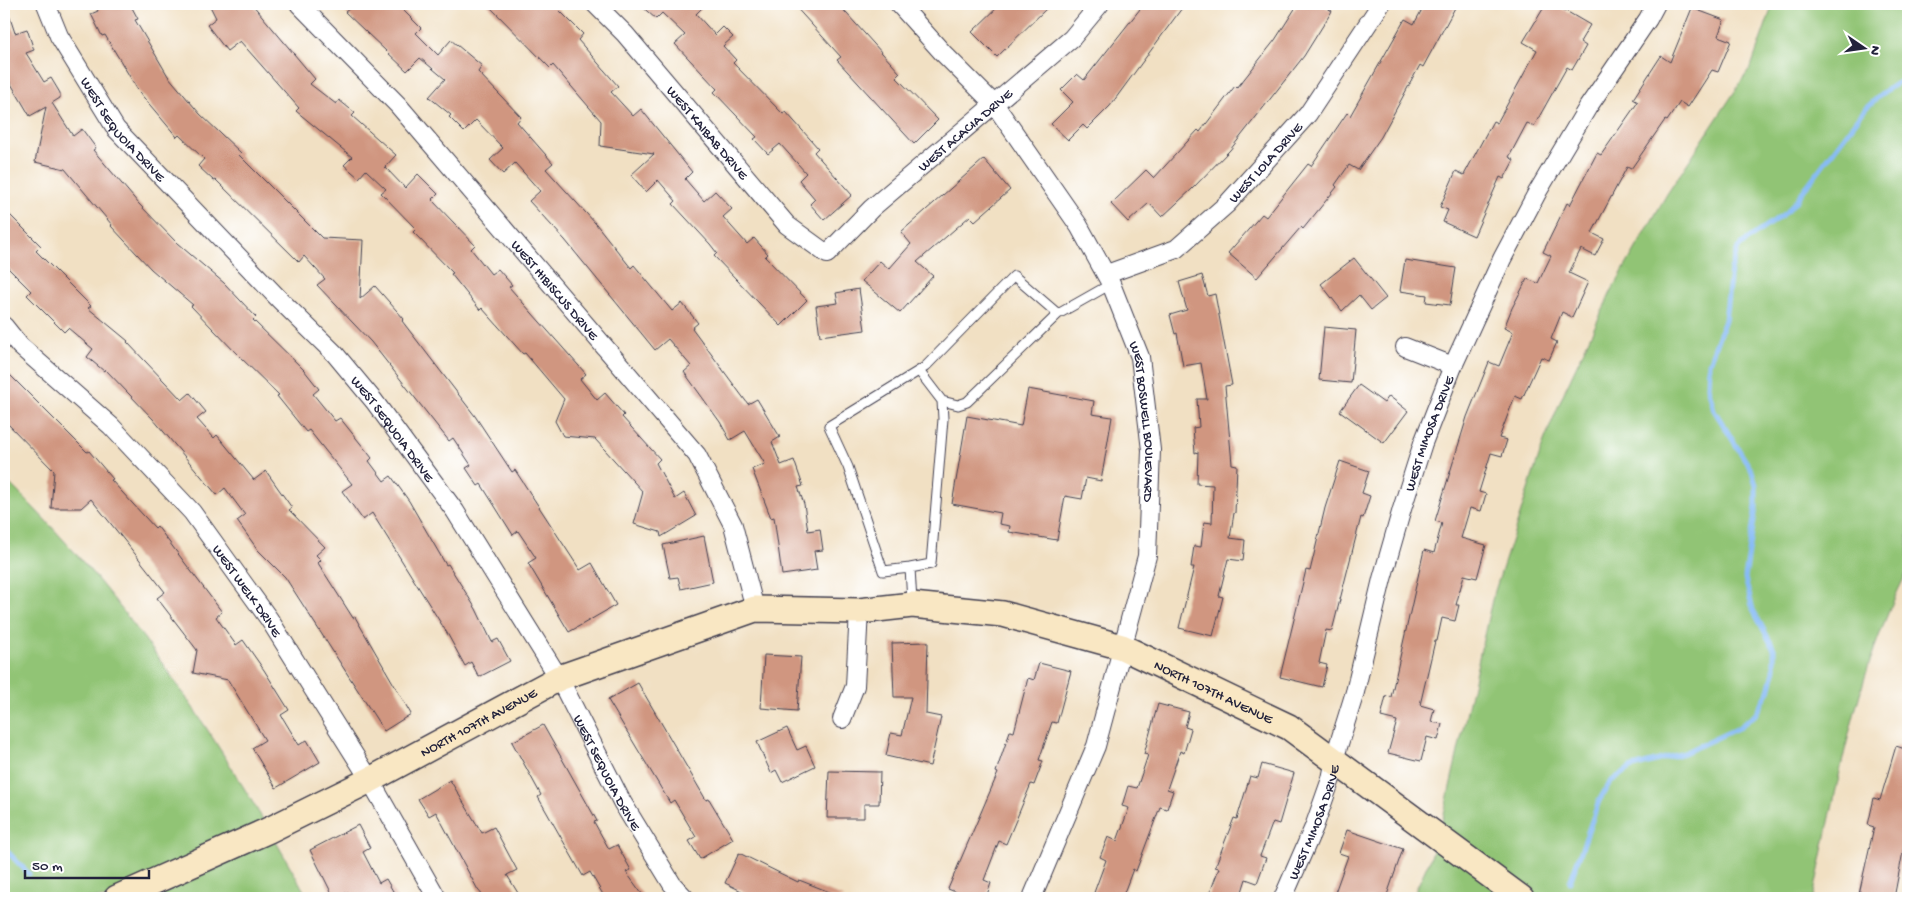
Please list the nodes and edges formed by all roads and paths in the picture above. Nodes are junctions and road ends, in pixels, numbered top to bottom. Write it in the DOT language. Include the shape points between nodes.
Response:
graph roads {
  1 [pos="46,4"];
  2 [pos="299,4"];
  3 [pos="595,4"];
  4 [pos="899,4"];
  5 [pos="1100,4"];
  6 [pos="1381,4"];
  7 [pos="1656,4"];
  8 [pos="995,105"];
  9 [pos="827,254"];
  10 [pos="1109,279"];
  11 [pos="1058,314"];
  12 [pos="4,326"];
  13 [pos="1406,347"];
  14 [pos="1453,366"];
  15 [pos="919,371"];
  16 [pos="942,401"];
  17 [pos="910,568"];
  18 [pos="912,605"];
  19 [pos="755,609"];
  20 [pos="859,611"];
  21 [pos="1122,647"];
  22 [pos="559,678"];
  23 [pos="842,719"];
  24 [pos="1335,759"];
  25 [pos="370,780"];
  26 [pos="117,898"];
  27 [pos="437,898"];
  28 [pos="685,898"];
  29 [pos="1032,898"];
  30 [pos="1284,898"];
  31 [pos="1521,898"];
  1 -- 22 [label="street, WEST SEQUOIA DRIVE" via="59,36 116,129 335,354 374,402 455,511"];
  2 -- 19 [label="street, WEST HIBISCUS DRIVE" via="398,105 698,455 733,524"];
  3 -- 9 [label="street, WEST KAIBAB DRIVE" via="625,34 787,225"];
  4 -- 8 [label="street, WEST BOSWELL BOULEVARD"];
  5 -- 8 [label="street, WEST ACACIA DRIVE" via="1072,38"];
  6 -- 10 [label="street, WEST LOLA DRIVE" via="1308,114 1227,204 1176,249"];
  7 -- 14 [label="street, WEST MIMOSA DRIVE" via="1588,107 1538,191"];
  8 -- 9 [label="street, WEST ACACIA DRIVE" via="872,208"];
  8 -- 10 [label="street, WEST BOSWELL BOULEVARD" via="1079,226"];
  10 -- 11 [label="lane"];
  10 -- 21 [label="street, WEST BOSWELL BOULEVARD" via="1140,356 1151,450 1147,556"];
  11 -- 15 [label="lane" via="1014,276"];
  11 -- 16 [label="lane" via="967,402 949,405"];
  12 -- 25 [label="street, WEST WELK DRIVE" via="20,346 111,426 192,512 269,619"];
  13 -- 14 [label="street"];
  14 -- 24 [label="street, WEST MIMOSA DRIVE" via="1402,509 1356,692"];
  15 -- 16 [label="lane"];
  15 -- 17 [label="lane" via="829,426 848,467 883,571"];
  16 -- 17 [label="lane" via="931,564"];
  17 -- 18 [label="lane"];
  18 -- 20 [label="street, NORTH 107TH AVENUE"];
  18 -- 21 [label="street, NORTH 107TH AVENUE" via="1003,614"];
  19 -- 20 [label="street, NORTH 107TH AVENUE"];
  19 -- 22 [label="street, NORTH 107TH AVENUE"];
  20 -- 23 [label="street" via="855,686"];
  21 -- 24 [label="street, NORTH 107TH AVENUE" via="1289,727"];
  21 -- 29 [label="street, WEST BOSWELL BOULEVARD" via="1096,746"];
  22 -- 25 [label="street, NORTH 107TH AVENUE"];
  22 -- 28 [label="street, WEST SEQUOIA DRIVE" via="622,802 672,884"];
  24 -- 30 [label="street, WEST MIMOSA DRIVE" via="1317,818"];
  24 -- 31 [label="street, NORTH 107TH AVENUE"];
  25 -- 26 [label="street, NORTH 107TH AVENUE" via="269,830"];
  25 -- 27 [label="street, WEST WELK DRIVE"];
}
